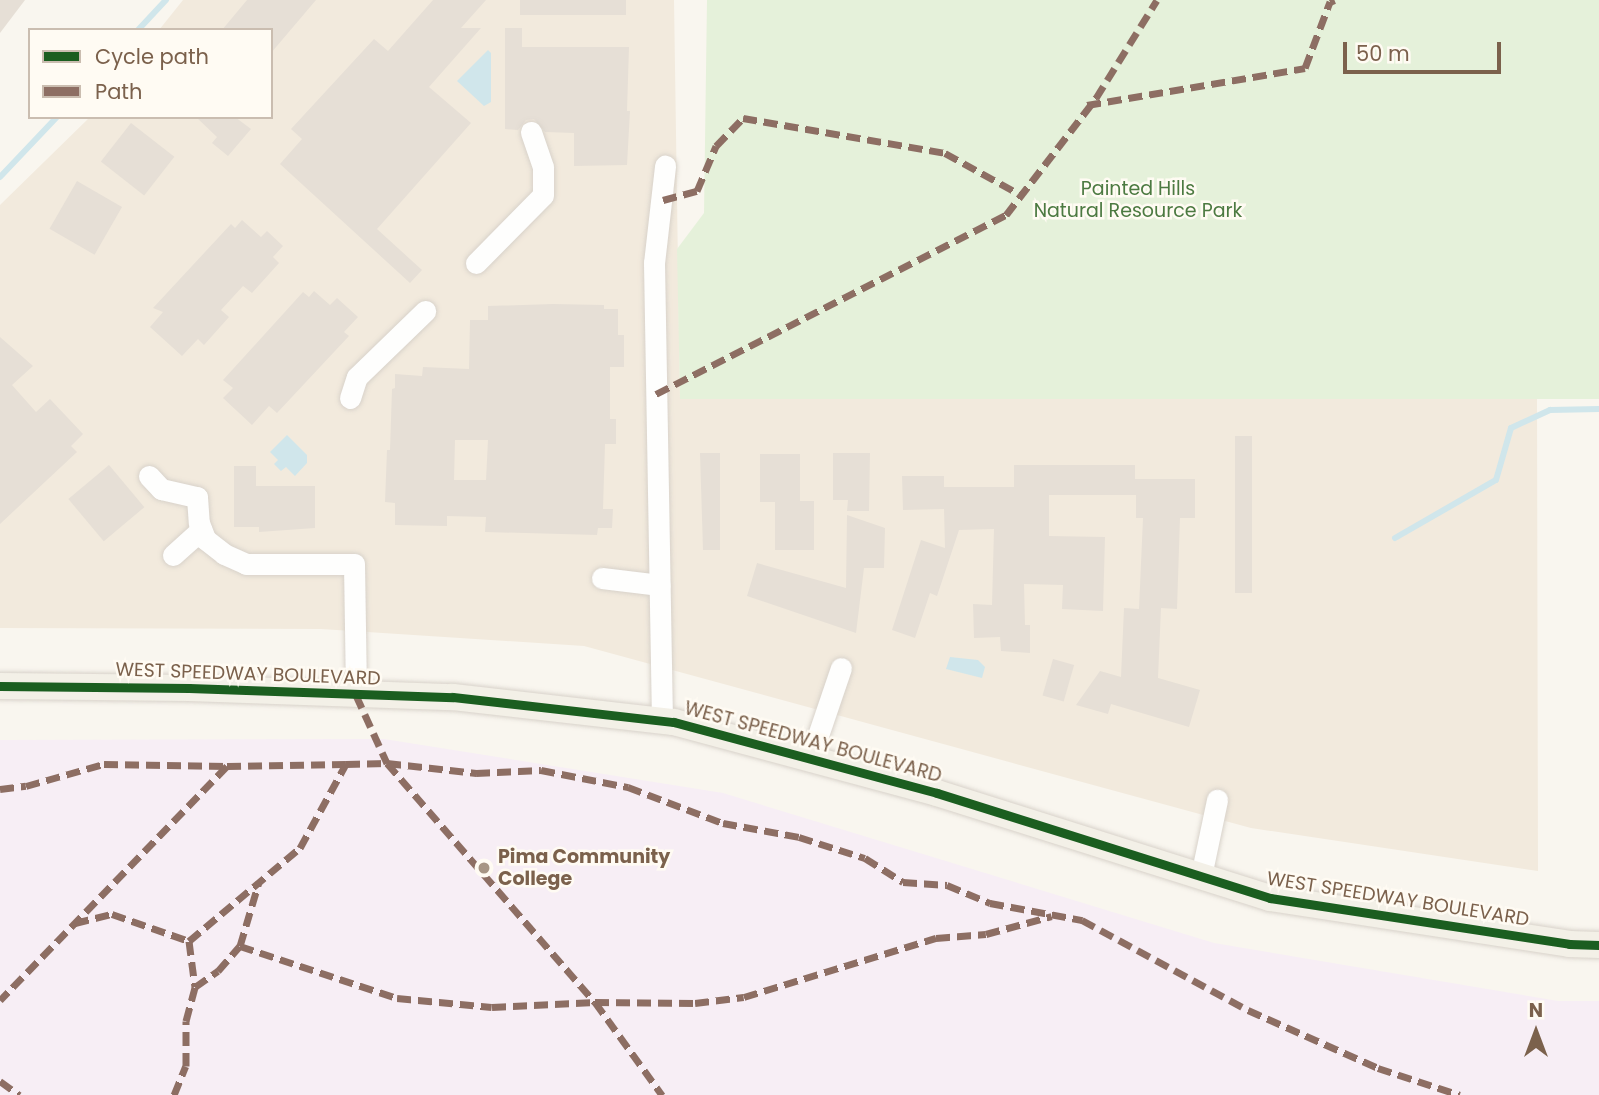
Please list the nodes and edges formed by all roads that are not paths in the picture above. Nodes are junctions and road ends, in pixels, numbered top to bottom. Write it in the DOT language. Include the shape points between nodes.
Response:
graph roads {
  1 [pos="531,131"];
  2 [pos="665,166"];
  3 [pos="475,263"];
  4 [pos="425,311"];
  5 [pos="350,398"];
  6 [pos="149,476"];
  7 [pos="201,530"];
  8 [pos="173,555"];
  9 [pos="602,578"];
  10 [pos="660,586"];
  11 [pos="841,668"];
  12 [pos="0,687"];
  13 [pos="356,695"];
  14 [pos="662,721"];
  15 [pos="810,759"];
  16 [pos="1217,800"];
  17 [pos="1201,876"];
  18 [pos="1599,945"];
  1 -- 3 [label="lane" via="543,167 543,195"];
  2 -- 10 [label="lane" via="654,262"];
  4 -- 5 [label="lane" via="357,377"];
  6 -- 7 [label="lane" via="161,489 197,497"];
  7 -- 8 [label="lane"];
  7 -- 13 [label="lane" via="223,554 246,564 354,564"];
  9 -- 10 [label="lane"];
  10 -- 14 [label="lane"];
  11 -- 15 [label="lane"];
  12 -- 13 [label="main road, WEST SPEEDWAY BOULEVARD"];
  13 -- 14 [label="main road, WEST SPEEDWAY BOULEVARD" via="453,697"];
  14 -- 15 [label="main road, WEST SPEEDWAY BOULEVARD"];
  15 -- 17 [label="main road, WEST SPEEDWAY BOULEVARD" via="937,793"];
  16 -- 17 [label="lane"];
  17 -- 18 [label="main road, WEST SPEEDWAY BOULEVARD" via="1270,898"];
}
